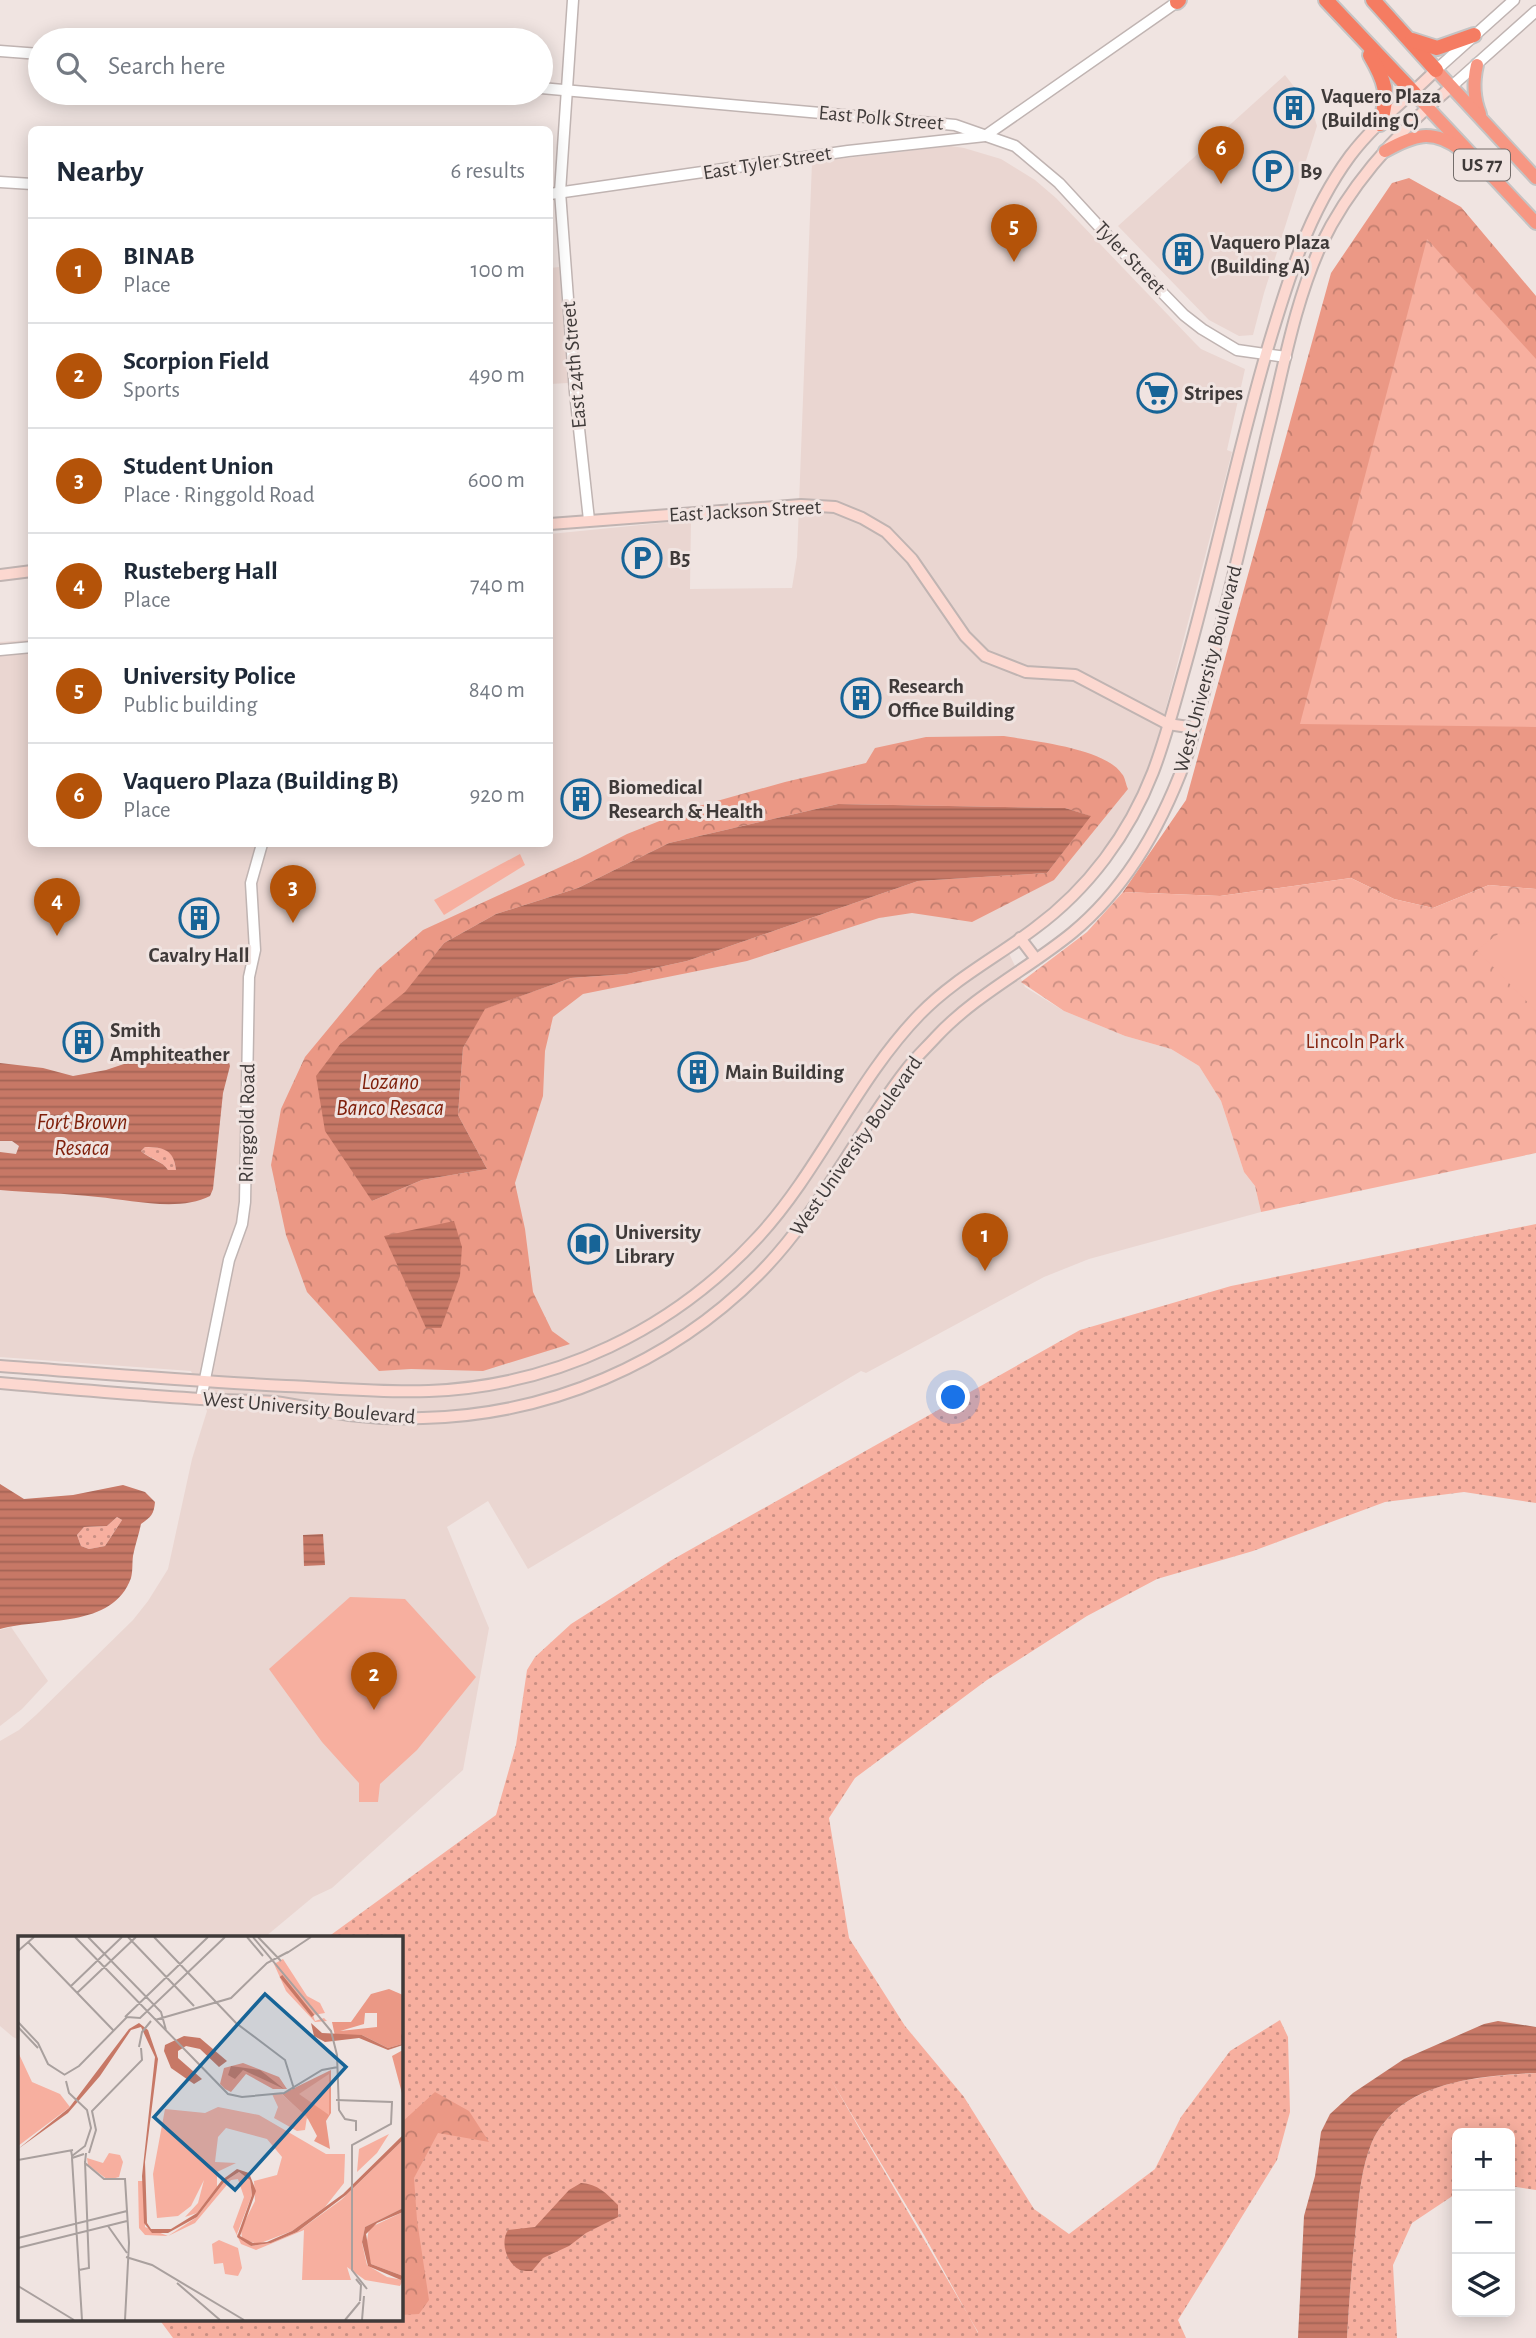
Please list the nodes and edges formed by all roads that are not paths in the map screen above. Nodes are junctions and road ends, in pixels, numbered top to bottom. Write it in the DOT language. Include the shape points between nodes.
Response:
graph roads {
  1 [pos="573,0"];
  2 [pos="1326,0"];
  3 [pos="1373,0"];
  4 [pos="1514,0"];
  5 [pos="1178,1"];
  6 [pos="1536,11"];
  7 [pos="1359,35"];
  8 [pos="1474,35"];
  9 [pos="1407,38"];
  10 [pos="0,51"];
  11 [pos="28,53"];
  12 [pos="1478,65"];
  13 [pos="1436,70"];
  14 [pos="1452,86"];
  15 [pos="553,89"];
  16 [pos="567,90"];
  17 [pos="1413,93"];
  18 [pos="1427,107"];
  19 [pos="1481,118"];
  20 [pos="1380,124"];
  21 [pos="985,136"];
  22 [pos="1385,151"];
  23 [pos="1483,166"];
  24 [pos="1536,178"];
  25 [pos="0,182"];
  26 [pos="28,184"];
  27 [pos="555,193"];
  28 [pos="1536,223"];
  29 [pos="1266,353"];
  30 [pos="1286,357"];
  31 [pos="589,520"];
  32 [pos="553,524"];
  33 [pos="28,572"];
  34 [pos="0,575"];
  35 [pos="28,647"];
  36 [pos="0,650"];
  37 [pos="1168,723"];
  38 [pos="1195,728"];
  39 [pos="261,847"];
  40 [pos="1020,938"];
  41 [pos="1035,959"];
  42 [pos="0,1366"];
  43 [pos="204,1381"];
  44 [pos="0,1383"];
  45 [pos="201,1399"];
  1 -- 16 [label="street, East 24th Street"];
  2 -- 7 [label="highway"];
  3 -- 9 [label="highway"];
  4 -- 8 [label="street"];
  5 -- 21 [label="street"];
  6 -- 12 [label="street"];
  7 -- 17 [label="highway"];
  7 -- 20 [label="highway" via="1384,80 1385,109"];
  8 -- 9 [label="highway" via="1437,48"];
  8 -- 13 [label="street"];
  9 -- 13 [label="highway"];
  10 -- 11 [label="street"];
  12 -- 14 [label="street"];
  12 -- 19 [label="highway" via="1473,80"];
  13 -- 14 [label="highway, US 77"];
  13 -- 17 [label="main road, West University Boulevard"];
  14 -- 18 [label="main road, West University Boulevard"];
  14 -- 19 [label="highway, US 77"];
  15 -- 16 [label="street, East Polk Street"];
  16 -- 21 [label="street, East Polk Street" via="955,125"];
  16 -- 27 [label="street, East 24th Street"];
  17 -- 18 [label="highway, US 77"];
  17 -- 20 [label="main road, West University Boulevard"];
  18 -- 22 [label="main road, West University Boulevard"];
  18 -- 23 [label="highway, US 77"];
  19 -- 24 [label="highway, US 77"];
  20 -- 29 [label="main road, West University Boulevard" via="1353,152 1318,210 1292,264"];
  21 -- 27 [label="street, East Tyler Street"];
  21 -- 29 [label="street, Tyler Street" via="1015,146 1059,183 1126,256 1202,328 1237,350"];
  22 -- 23 [label="highway" via="1418,135 1429,135 1456,146"];
  22 -- 30 [label="main road, West University Boulevard" via="1322,244"];
  23 -- 28 [label="highway, US 77"];
  25 -- 26 [label="street"];
  27 -- 31 [label="street, East 24th Street"];
  29 -- 30 [label="street, Tyler Street"];
  29 -- 37 [label="main road, West University Boulevard"];
  30 -- 38 [label="main road, West University Boulevard"];
  31 -- 32 [label="main road, East Jackson Street"];
  31 -- 37 [label="main road, East Jackson Street" via="801,505 835,507 886,532 985,656 1026,672 1075,675"];
  33 -- 34 [label="main road"];
  35 -- 36 [label="street"];
  37 -- 38 [label="main road, East Jackson Street"];
  37 -- 40 [label="main road, West University Boulevard" via="1138,807 1106,858 1062,906"];
  38 -- 41 [label="main road, West University Boulevard" via="1173,795 1138,858 1098,908"];
  39 -- 43 [label="street, Ringgold Road" via="251,883 255,950 249,977 245,1202"];
  40 -- 41 [label="main road"];
  40 -- 43 [label="main road, West University Boulevard" via="942,994 900,1037 782,1209 744,1252 679,1307 626,1340 549,1371 466,1389 424,1392"];
  41 -- 45 [label="main road, West University Boulevard" via="946,1027 906,1069 802,1224 761,1273 734,1299 653,1356 582,1389 471,1415 350,1415 276,1402"];
  42 -- 43 [label="main road, West University Boulevard"];
  43 -- 45 [label="street, Ringgold Road"];
  44 -- 45 [label="main road, West University Boulevard"];
}
